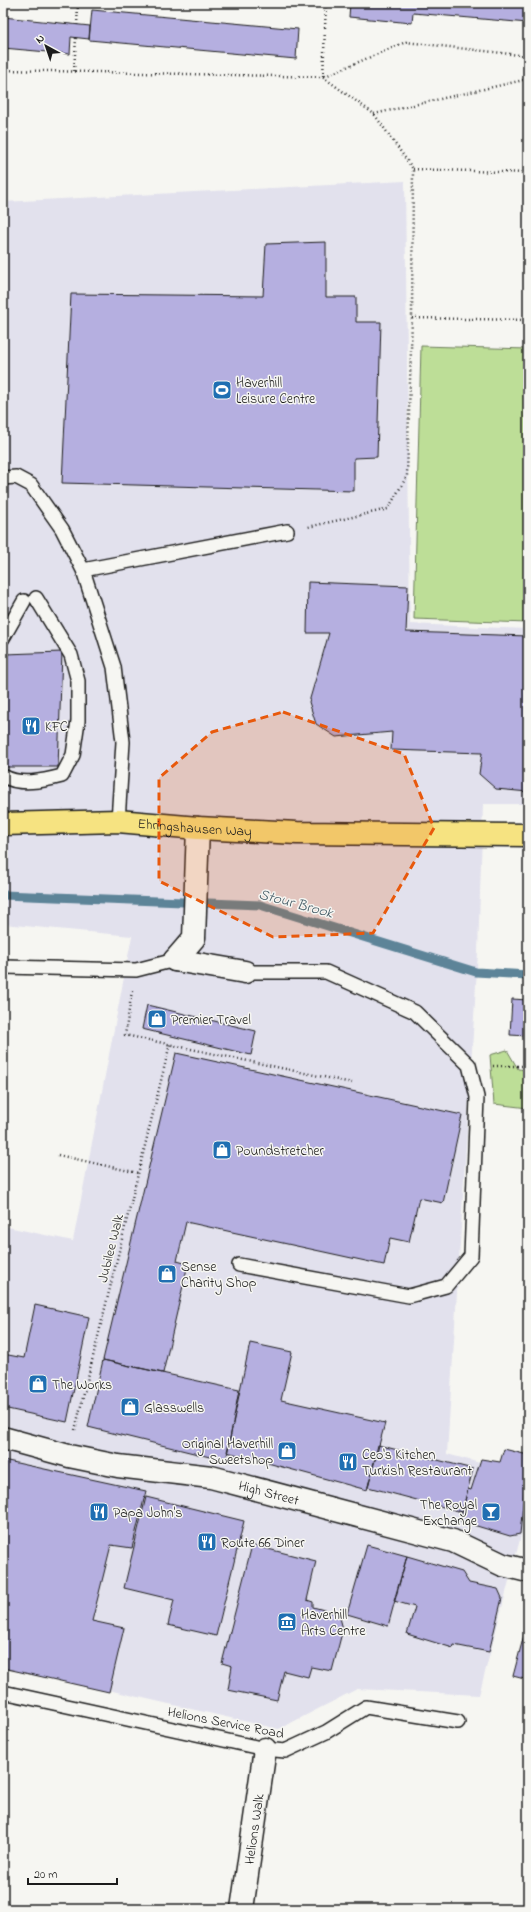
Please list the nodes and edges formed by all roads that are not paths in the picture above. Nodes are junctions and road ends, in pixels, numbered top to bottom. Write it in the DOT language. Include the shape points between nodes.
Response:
graph roads {
  1 [pos="3,478"];
  2 [pos="288,531"];
  3 [pos="83,570"];
  4 [pos="3,638"];
  5 [pos="3,776"];
  6 [pos="118,821"];
  7 [pos="3,824"];
  8 [pos="198,828"];
  9 [pos="528,835"];
  10 [pos="175,960"];
  11 [pos="3,967"];
  12 [pos="245,972"];
  13 [pos="239,1265"];
  14 [pos="3,1438"];
  15 [pos="528,1571"];
  16 [pos="3,1692"];
  17 [pos="458,1722"];
  18 [pos="265,1749"];
  19 [pos="242,1909"];
  1 -- 3 [label="lane, Ehringshausen Way" via="16,477 31,485 62,529"];
  2 -- 3 [label="lane"];
  3 -- 6 [label="lane, Ehringshausen Way" via="114,667 123,742"];
  4 -- 5 [label="lane" via="30,600 71,655 78,681 78,721 73,754 62,776 40,782 11,781"];
  6 -- 7 [label="main road"];
  6 -- 8 [label="main road, Ehringshausen Way"];
  8 -- 9 [label="main road, Ehringshausen Way" via="297,833"];
  8 -- 10 [label="street" via="194,938"];
  10 -- 11 [label="lane" via="136,970"];
  10 -- 12 [label="street"];
  12 -- 13 [label="lane" via="326,972 415,1012 469,1065 477,1097 471,1256 446,1286 409,1296"];
  14 -- 15 [label="street, High Street" via="118,1466 211,1477 453,1541 503,1565"];
  16 -- 18 [label="lane, Helions Service Road"];
  17 -- 18 [label="lane, Helions Service Road" via="366,1707 326,1732 285,1751"];
  18 -- 19 [label="street, Helions Walk"];
}
